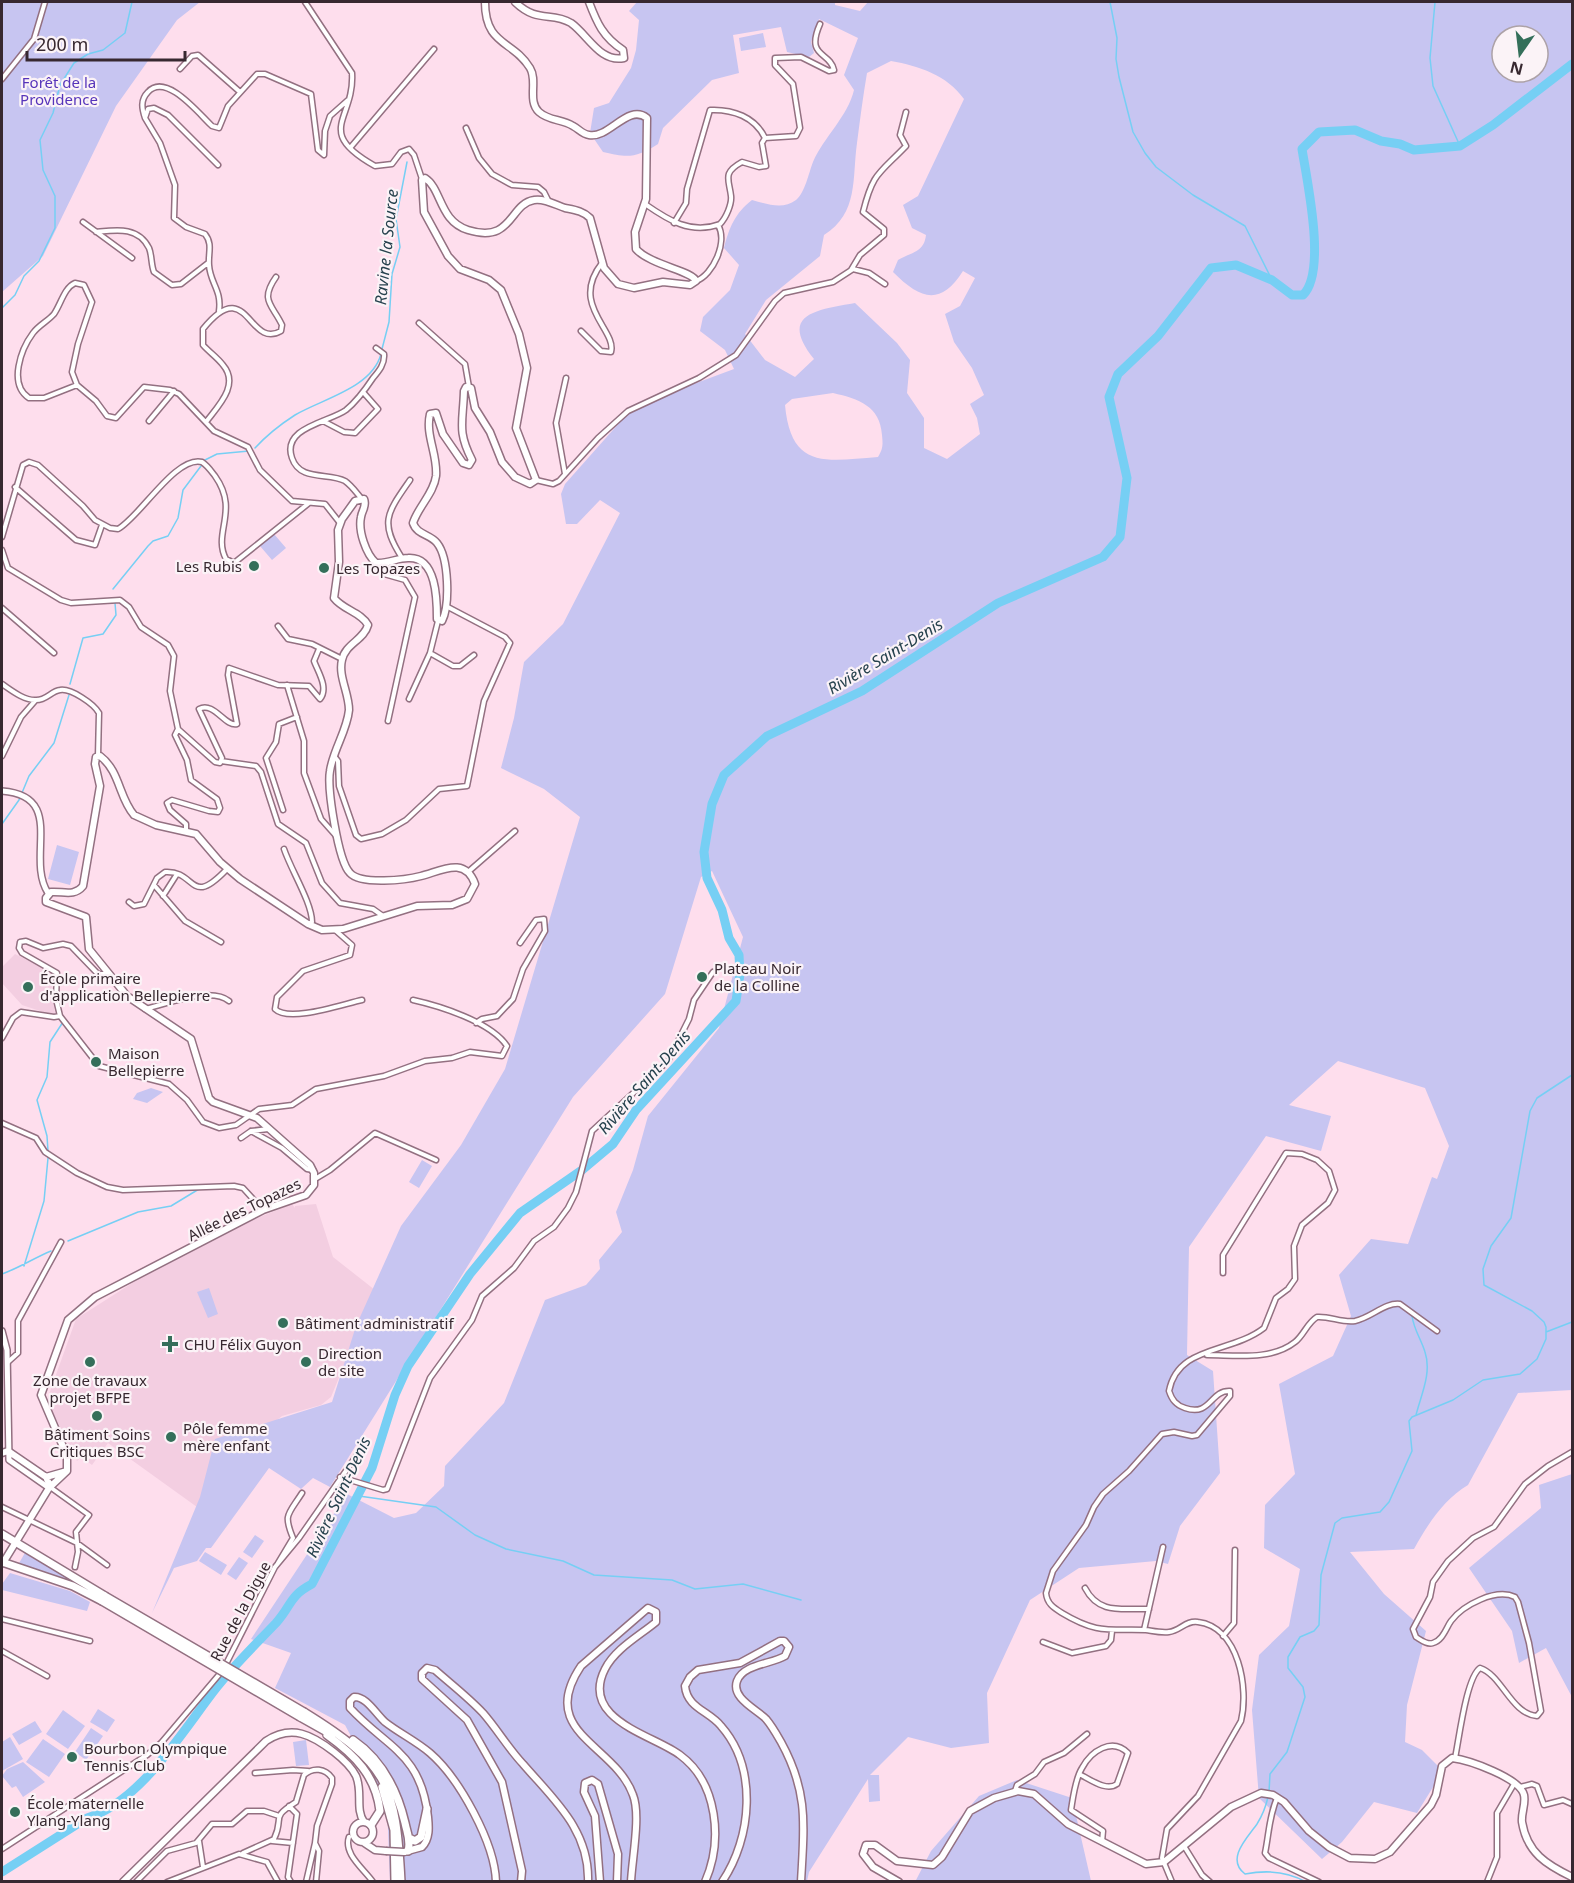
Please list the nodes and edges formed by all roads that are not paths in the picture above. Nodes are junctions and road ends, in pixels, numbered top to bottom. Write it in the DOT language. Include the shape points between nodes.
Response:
graph roads {
  1 [pos="45,2"];
  2 [pos="305,2"];
  3 [pos="485,2"];
  4 [pos="515,2"];
  5 [pos="589,2"];
  6 [pos="820,24"];
  7 [pos="434,49"];
  8 [pos="180,69"];
  9 [pos="2,79"];
  10 [pos="240,92"];
  11 [pos="348,100"];
  12 [pos="906,112"];
  13 [pos="145,118"];
  14 [pos="466,128"];
  15 [pos="765,138"];
  16 [pos="350,148"];
  17 [pos="218,165"];
  18 [pos="422,180"];
  19 [pos="549,202"];
  20 [pos="645,204"];
  21 [pos="83,222"];
  22 [pos="674,223"];
  23 [pos="718,225"];
  24 [pos="96,232"];
  25 [pos="132,258"];
  26 [pos="209,262"];
  27 [pos="602,263"];
  28 [pos="851,270"];
  29 [pos="276,277"];
  30 [pos="696,281"];
  31 [pos="885,284"];
  32 [pos="219,311"];
  33 [pos="419,323"];
  34 [pos="581,331"];
  35 [pos="376,348"];
  36 [pos="566,378"];
  37 [pos="77,385"];
  38 [pos="469,387"];
  39 [pos="174,391"];
  40 [pos="363,392"];
  41 [pos="149,421"];
  42 [pos="322,421"];
  43 [pos="206,422"];
  44 [pos="564,476"];
  45 [pos="410,480"];
  46 [pos="536,480"];
  47 [pos="15,487"];
  48 [pos="361,498"];
  49 [pos="309,502"];
  50 [pos="340,522"];
  51 [pos="102,525"];
  52 [pos="2,537"];
  53 [pos="2,550"];
  54 [pos="403,559"];
  55 [pos="376,563"];
  56 [pos="445,606"];
  57 [pos="2,608"];
  58 [pos="438,621"];
  59 [pos="278,626"];
  60 [pos="319,649"];
  61 [pos="54,653"];
  62 [pos="430,653"];
  63 [pos="474,655"];
  64 [pos="342,659"];
  65 [pos="2,684"];
  66 [pos="287,685"];
  67 [pos="409,699"];
  68 [pos="36,700"];
  69 [pos="297,717"];
  70 [pos="388,721"];
  71 [pos="178,729"];
  72 [pos="2,756"];
  73 [pos="98,756"];
  74 [pos="334,756"];
  75 [pos="221,761"];
  76 [pos="2,791"];
  77 [pos="283,810"];
  78 [pos="186,831"];
  79 [pos="515,831"];
  80 [pos="338,837"];
  81 [pos="284,849"];
  82 [pos="227,869"];
  83 [pos="468,872"];
  84 [pos="177,874"];
  85 [pos="153,885"];
  86 [pos="48,893"];
  87 [pos="163,896"];
  88 [pos="129,902"];
  89 [pos="383,917"];
  90 [pos="308,924"];
  91 [pos="335,930"];
  92 [pos="221,942"];
  93 [pos="520,943"];
  94 [pos="712,972"];
  95 [pos="109,974"];
  96 [pos="362,1000"];
  97 [pos="413,1000"];
  98 [pos="229,1001"];
  99 [pos="144,1009"];
  100 [pos="60,1016"];
  101 [pos="476,1023"];
  102 [pos="2,1038"];
  103 [pos="252,1114"];
  104 [pos="2,1123"];
  105 [pos="269,1129"];
  106 [pos="251,1131"];
  107 [pos="241,1138"];
  108 [pos="436,1160"];
  109 [pos="314,1170"];
  110 [pos="315,1179"];
  111 [pos="263,1210"];
  112 [pos="61,1242"];
  113 [pos="1223,1273"];
  114 [pos="1437,1331"];
  115 [pos="2,1336"];
  116 [pos="1203,1355"];
  117 [pos="8,1362"];
  118 [pos="5,1452"];
  119 [pos="1572,1452"];
  120 [pos="357,1455"];
  121 [pos="67,1471"];
  122 [pos="46,1477"];
  123 [pos="341,1477"];
  124 [pos="50,1487"];
  125 [pos="302,1492"];
  126 [pos="2,1507"];
  127 [pos="30,1519"];
  128 [pos="2,1534"];
  129 [pos="16,1541"];
  130 [pos="77,1543"];
  131 [pos="1163,1547"];
  132 [pos="1235,1550"];
  133 [pos="278,1563"];
  134 [pos="2,1564"];
  135 [pos="107,1565"];
  136 [pos="75,1567"];
  137 [pos="1085,1588"];
  138 [pos="104,1598"];
  139 [pos="1149,1609"];
  140 [pos="2,1619"];
  141 [pos="1144,1630"];
  142 [pos="1112,1631"];
  143 [pos="1223,1636"];
  144 [pos="90,1641"];
  145 [pos="1043,1642"];
  146 [pos="2,1652"];
  147 [pos="47,1676"];
  148 [pos="302,1714"];
  149 [pos="1087,1734"];
  150 [pos="1455,1758"];
  151 [pos="308,1771"];
  152 [pos="255,1773"];
  153 [pos="1079,1774"];
  154 [pos="1518,1784"];
  155 [pos="1015,1792"];
  156 [pos="1275,1796"];
  157 [pos="1572,1804"];
  158 [pos="288,1805"];
  159 [pos="359,1806"];
  160 [pos="427,1809"];
  161 [pos="279,1816"];
  162 [pos="367,1824"];
  163 [pos="356,1825"];
  164 [pos="372,1836"];
  165 [pos="349,1838"];
  166 [pos="409,1838"];
  167 [pos="199,1840"];
  168 [pos="272,1841"];
  169 [pos="363,1842"];
  170 [pos="1102,1842"];
  171 [pos="315,1843"];
  172 [pos="293,1844"];
  173 [pos="1184,1845"];
  174 [pos="2,1850"];
  175 [pos="385,1851"];
  176 [pos="406,1851"];
  177 [pos="243,1854"];
  178 [pos="1164,1862"];
  179 [pos="137,1867"];
  180 [pos="204,1867"];
  181 [pos="1572,1877"];
  182 [pos="118,1881"];
  183 [pos="123,1881"];
  184 [pos="136,1881"];
  185 [pos="167,1881"];
  186 [pos="278,1881"];
  187 [pos="291,1881"];
  188 [pos="306,1881"];
  189 [pos="316,1881"];
  190 [pos="373,1881"];
  191 [pos="395,1881"];
  192 [pos="401,1881"];
  193 [pos="496,1881"];
  194 [pos="521,1881"];
  195 [pos="588,1881"];
  196 [pos="600,1881"];
  197 [pos="617,1881"];
  198 [pos="631,1881"];
  199 [pos="705,1881"];
  200 [pos="722,1881"];
  201 [pos="801,1881"];
  202 [pos="899,1881"];
  203 [pos="1172,1881"];
  204 [pos="1210,1881"];
  205 [pos="1319,1881"];
  206 [pos="1487,1881"];
  1 -- 9 [label="street" via="34,39"];
  2 -- 11 [label="street" via="350,68"];
  3 -- 20 [label="main road" via="491,29 533,75 535,107 546,117 592,136 632,115 647,118"];
  4 -- 5 [label="main road" via="534,16 568,22 600,51 624,58 623,50 603,34"];
  6 -- 15 [label="street" via="816,46 834,70 825,70 801,57 775,58 775,65 793,84 800,128 796,136"];
  7 -- 16 [label="street"];
  8 -- 10 [label="street" via="198,55"];
  10 -- 11 [label="street" via="261,73 309,91 318,150 324,155 330,116"];
  10 -- 13 [label="street" via="228,106 219,128 177,93 160,86 144,98"];
  11 -- 16 [label="street" via="339,131"];
  12 -- 28 [label="street" via="900,135 906,146 877,173 863,212 884,229 884,235 860,255"];
  13 -- 17 [label="street" via="151,108 168,115"];
  13 -- 26 [label="street" via="160,143 175,186 174,218 208,237"];
  14 -- 19 [label="street" via="479,158 492,174 512,185 538,186"];
  15 -- 22 [label="street" via="750,119 712,109 704,125 686,203"];
  15 -- 23 [label="street" via="762,143 766,166 759,168 746,162 735,166 727,180 731,202"];
  16 -- 18 [label="street" via="363,160 382,167 392,164 401,152 409,149"];
  18 -- 19 [label="main road" via="429,180 453,221 476,231 501,229 530,201"];
  18 -- 46 [label="main road" via="424,212 448,256 460,269 489,280 501,290 519,334 527,368 516,428"];
  19 -- 27 [label="main road" via="590,218"];
  20 -- 22 [label="street"];
  20 -- 30 [label="main road" via="635,232 636,249 650,260 691,274"];
  21 -- 24 [label="street"];
  22 -- 23 [label="street" via="700,228"];
  23 -- 30 [label="street" via="721,238 714,263 705,278"];
  24 -- 25 [label="street"];
  24 -- 26 [label="street" via="133,232 150,250 157,276 172,285 181,285"];
  26 -- 32 [label="street" via="219,294"];
  27 -- 30 [label="main road" via="609,276 626,287 663,282 690,285"];
  27 -- 34 [label="street" via="594,279 592,303 597,321 612,341 611,352 601,351"];
  28 -- 31 [label="street" via="869,273"];
  28 -- 44 [label="street" via="833,282 784,293 736,355 699,378 628,411"];
  29 -- 32 [label="street" via="269,300 282,325 278,334 262,332 237,310"];
  32 -- 43 [label="street" via="202,329 201,340 226,370 230,385"];
  33 -- 38 [label="street" via="465,364"];
  35 -- 40 [label="street" via="385,359"];
  36 -- 44 [label="street" via="556,423"];
  37 -- 37 [label="street" via="44,398 29,398 20,386 18,368 32,334 51,318 75,283 84,285 92,302 74,360 72,372"];
  37 -- 39 [label="street" via="113,419 144,387"];
  38 -- 46 [label="main road" via="477,413 505,467 522,481 530,484"];
  38 -- 56 [label="main road" via="464,391 461,436 471,463 463,463 443,434 438,416 430,414 436,475 413,523 439,546 446,575"];
  39 -- 41 [label="street"];
  39 -- 43 [label="street"];
  40 -- 42 [label="street" via="346,409"];
  40 -- 42 [label="street" via="378,409 358,431 344,432"];
  42 -- 48 [label="street" via="296,436 293,460 312,476 343,480"];
  43 -- 49 [label="street" via="220,435 248,447 260,470 292,501"];
  44 -- 46 [label="street" via="553,484"];
  45 -- 54 [label="street" via="388,511 387,519 391,542"];
  47 -- 51 [label="street" via="80,542 95,544"];
  47 -- 51 [label="street" via="23,465 34,462"];
  47 -- 52 [label="street"];
  48 -- 50 [label="main road"];
  48 -- 55 [label="main road" via="366,504 361,516 362,531 368,553"];
  49 -- 50 [label="street" via="325,504"];
  49 -- 51 [label="street" via="239,561 231,563 224,557 222,547 228,511 225,493 207,465 193,461 157,489 124,526 118,529"];
  50 -- 64 [label="main road" via="334,598 368,625"];
  53 -- 71 [label="street" via="8,568 61,600 71,603 114,598 125,603 141,627 168,645 174,656 170,691"];
  54 -- 55 [label="main road"];
  54 -- 58 [label="main road" via="418,560 426,567 435,584"];
  55 -- 70 [label="street" via="384,574 405,580 415,597"];
  56 -- 58 [label="main road" via="444,617"];
  56 -- 74 [label="street" via="510,643 484,701 467,786 439,789 413,815 393,828 361,839 356,835 339,786 338,761"];
  57 -- 61 [label="street"];
  58 -- 62 [label="street"];
  59 -- 60 [label="street" via="288,639"];
  60 -- 64 [label="street"];
  60 -- 66 [label="street" via="314,661 321,675 323,697 317,698 309,686"];
  62 -- 63 [label="street" via="453,666 466,664"];
  62 -- 67 [label="street"];
  64 -- 74 [label="main road" via="349,707"];
  65 -- 68 [label="street" via="24,698"];
  66 -- 69 [label="street"];
  66 -- 75 [label="street" via="230,668 237,724 231,725 209,709 200,709"];
  68 -- 72 [label="street" via="21,717"];
  68 -- 73 [label="street" via="65,690 95,708 99,713"];
  69 -- 77 [label="street" via="279,724 276,742 266,758"];
  69 -- 80 [label="street" via="304,745 304,773 321,819"];
  71 -- 75 [label="street" via="215,762"];
  71 -- 78 [label="street" via="175,735 191,780 218,799 220,808 213,812 172,800 167,803 186,824"];
  73 -- 78 [label="main road" via="106,760 120,782 134,815 156,825"];
  73 -- 86 [label="main road" via="95,764 100,793 83,885 75,892"];
  74 -- 80 [label="main road" via="330,777"];
  75 -- 89 [label="street" via="256,766 278,824 306,843 322,883 340,903 373,909"];
  76 -- 86 [label="street" via="18,793 36,808 40,819 41,875"];
  78 -- 82 [label="main road" via="202,838"];
  79 -- 83 [label="street"];
  80 -- 83 [label="main road" via="343,862 349,873 360,879 409,879 450,866"];
  81 -- 90 [label="street" via="312,917"];
  82 -- 84 [label="street" via="205,887 192,885"];
  82 -- 90 [label="main road"];
  83 -- 89 [label="main road" via="475,884 461,903 417,906"];
  84 -- 85 [label="street" via="160,875"];
  84 -- 87 [label="street"];
  85 -- 87 [label="street"];
  85 -- 88 [label="street" via="144,904 134,906"];
  86 -- 95 [label="main road, Allée des Topazes" via="48,903 86,916 89,949"];
  87 -- 92 [label="street" via="185,921"];
  89 -- 91 [label="main road"];
  90 -- 91 [label="main road"];
  91 -- 96 [label="street" via="352,945 350,955 303,971 277,997 275,1009 284,1014 304,1014"];
  93 -- 101 [label="street" via="536,920 544,919 545,931 513,999 497,1016"];
  94 -- 123 [label="street" via="694,1000 668,1061 592,1131 576,1192 554,1227 534,1241 514,1268 482,1296 472,1320 430,1378 389,1486 379,1489"];
  95 -- 99 [label="main road, Allée des Topazes"];
  95 -- 100 [label="street" via="98,974 67,944 43,948 20,942 22,952 57,973"];
  97 -- 101 [label="street" via="441,1007"];
  98 -- 99 [label="street" via="208,994"];
  99 -- 103 [label="main road, Allée des Topazes" via="191,1039 206,1094 213,1102"];
  100 -- 102 [label="street" via="21,1012"];
  100 -- 103 [label="street" via="99,1066 169,1084 209,1125 228,1127"];
  101 -- 103 [label="street" via="503,1040 507,1046 502,1056 470,1052 425,1060 384,1076 316,1089 292,1105 268,1107"];
  103 -- 105 [label="main road, Allée des Topazes"];
  104 -- 111 [label="street" via="36,1138 53,1158 107,1187 123,1190 234,1186 243,1188"];
  105 -- 106 [label="street"];
  105 -- 109 [label="main road, Allée des Topazes"];
  106 -- 107 [label="street"];
  106 -- 109 [label="street"];
  108 -- 110 [label="street" via="375,1133"];
  109 -- 110 [label="main road, Allée des Topazes"];
  110 -- 111 [label="main road, Allée des Topazes" via="306,1195"];
  111 -- 121 [label="main road, Allée des Topazes" via="95,1297 71,1316 41,1395 67,1456"];
  112 -- 117 [label="street" via="18,1321 18,1353"];
  113 -- 116 [label="street" via="1223,1255 1286,1153 1310,1156 1329,1171 1334,1194 1302,1225 1294,1246 1295,1279 1276,1298 1264,1328"];
  114 -- 116 [label="street" via="1394,1303 1354,1321 1317,1317 1298,1340 1272,1353 1228,1358"];
  115 -- 117 [label="street"];
  116 -- 142 [label="street" via="1192,1358 1176,1372 1169,1391 1173,1401 1197,1410 1221,1392 1230,1391 1230,1396 1197,1435 1162,1434 1103,1494 1047,1586 1046,1598 1053,1608 1089,1628"];
  117 -- 118 [label="street" via="10,1398"];
  118 -- 122 [label="main road"];
  118 -- 124 [label="street" via="14,1465"];
  119 -- 150 [label="street" via="1525,1484 1494,1527 1473,1538 1448,1561 1437,1574 1413,1629 1416,1637 1434,1643 1460,1611 1501,1593 1515,1597 1518,1602 1541,1711 1537,1716 1531,1715 1486,1670 1479,1668 1469,1691"];
  120 -- 123 [label="street, Rue de la Digue"];
  121 -- 122 [label="main road"];
  121 -- 124 [label="main road"];
  122 -- 124 [label="main road"];
  123 -- 133 [label="street, Rue de la Digue"];
  124 -- 127 [label="main road"];
  124 -- 130 [label="street" via="89,1515 76,1532"];
  125 -- 133 [label="street" via="287,1516 286,1526 293,1538"];
  126 -- 127 [label="street"];
  127 -- 129 [label="main road"];
  127 -- 130 [label="street"];
  128 -- 129 [label="main road"];
  129 -- 134 [label="main road"];
  129 -- 138 [label="main road"];
  130 -- 135 [label="street"];
  130 -- 136 [label="street"];
  131 -- 139 [label="street"];
  132 -- 143 [label="street" via="1234,1623"];
  133 -- 174 [label="street, Rue de la Digue" via="223,1670 161,1743"];
  134 -- 138 [label="main road"];
  137 -- 139 [label="street" via="1090,1599 1101,1606"];
  138 -- 148 [label="main road, bridge"];
  139 -- 141 [label="street"];
  140 -- 144 [label="street"];
  141 -- 142 [label="street"];
  141 -- 143 [label="street" via="1169,1632 1194,1621 1209,1625"];
  142 -- 145 [label="street" via="1106,1646 1072,1653"];
  143 -- 178 [label="street" via="1240,1670 1244,1710 1198,1796 1167,1829"];
  146 -- 147 [label="street"];
  148 -- 162 [label="main road" via="362,1763 376,1789 379,1806 379,1815"];
  148 -- 166 [label="main road" via="347,1736 376,1760 394,1788"];
  148 -- 191 [label="main road" via="352,1748 374,1772 391,1815"];
  148 -- 192 [label="main road" via="352,1744 386,1784 396,1811"];
  149 -- 155 [label="street" via="1064,1753 1044,1762 1035,1774 1017,1785"];
  150 -- 154 [label="main road"];
  150 -- 156 [label="main road" via="1442,1766 1431,1805 1390,1852 1375,1859 1350,1858 1329,1847"];
  151 -- 152 [label="street"];
  151 -- 158 [label="street" via="298,1797"];
  151 -- 171 [label="street" via="324,1771 332,1778"];
  153 -- 153 [label="street" via="1084,1764 1105,1746 1113,1745 1128,1753 1113,1787"];
  153 -- 170 [label="street" via="1072,1813 1103,1831"];
  154 -- 157 [label="street" via="1537,1786 1544,1806 1563,1800"];
  154 -- 181 [label="main road" via="1524,1800 1523,1824 1533,1850 1548,1865"];
  154 -- 206 [label="street" via="1497,1814 1497,1857"];
  155 -- 170 [label="main road" via="1034,1794 1068,1824"];
  155 -- 202 [label="main road" via="970,1811 933,1865 900,1862 875,1845 866,1845 866,1860"];
  156 -- 173 [label="main road" via="1265,1793 1246,1798"];
  156 -- 205 [label="street" via="1265,1853"];
  158 -- 161 [label="street"];
  158 -- 172 [label="street" via="297,1814"];
  159 -- 162 [label="main road"];
  159 -- 163 [label="main road"];
  159 -- 179 [label="main road" via="360,1788 350,1766 306,1733 284,1732 266,1741"];
  160 -- 166 [label="main road" via="422,1837 415,1841"];
  160 -- 176 [label="main road" via="429,1829 425,1843"];
  160 -- 193 [label="main road" via="422,1786 412,1767 398,1748 350,1708 351,1698 362,1698 384,1721 430,1754 461,1791 473,1809 495,1868"];
  161 -- 167 [label="street" via="264,1811 243,1812 232,1824 212,1824"];
  161 -- 168 [label="street"];
  162 -- 163 [label="main road"];
  162 -- 164 [label="main road"];
  163 -- 169 [label="main road" via="354,1836"];
  164 -- 169 [label="main road"];
  164 -- 175 [label="main road"];
  165 -- 190 [label="street" via="349,1853"];
  166 -- 176 [label="main road"];
  167 -- 180 [label="street"];
  167 -- 184 [label="street" via="192,1846 167,1851"];
  168 -- 172 [label="street"];
  168 -- 177 [label="street"];
  169 -- 175 [label="main road" via="375,1851"];
  170 -- 178 [label="main road" via="1142,1863"];
  171 -- 188 [label="street"];
  171 -- 189 [label="street" via="319,1849"];
  172 -- 187 [label="street" via="288,1877"];
  173 -- 178 [label="main road"];
  173 -- 204 [label="street"];
  175 -- 176 [label="main road, bridge"];
  177 -- 180 [label="street"];
  177 -- 186 [label="street" via="267,1862"];
  178 -- 203 [label="street"];
  179 -- 182 [label="main road"];
  179 -- 183 [label="main road"];
  180 -- 185 [label="street"];
  194 -- 195 [label="main road" via="502,1782 467,1720 422,1679 427,1668 435,1670 482,1713 558,1801 573,1825 588,1869"];
  196 -- 197 [label="main road" via="595,1816 583,1790 592,1780 598,1784 618,1854"];
  198 -- 199 [label="main road" via="633,1795 619,1773 574,1726 566,1702 581,1666 648,1608 656,1612 656,1622 609,1663 602,1680 602,1694 619,1722 679,1754 704,1783 716,1824 711,1866"];
  200 -- 201 [label="main road" via="732,1867 747,1823 742,1766 728,1733 691,1702 685,1686 698,1670 740,1663 784,1641 789,1647 785,1656 745,1672 736,1687 781,1741 799,1785 804,1811"];
}
